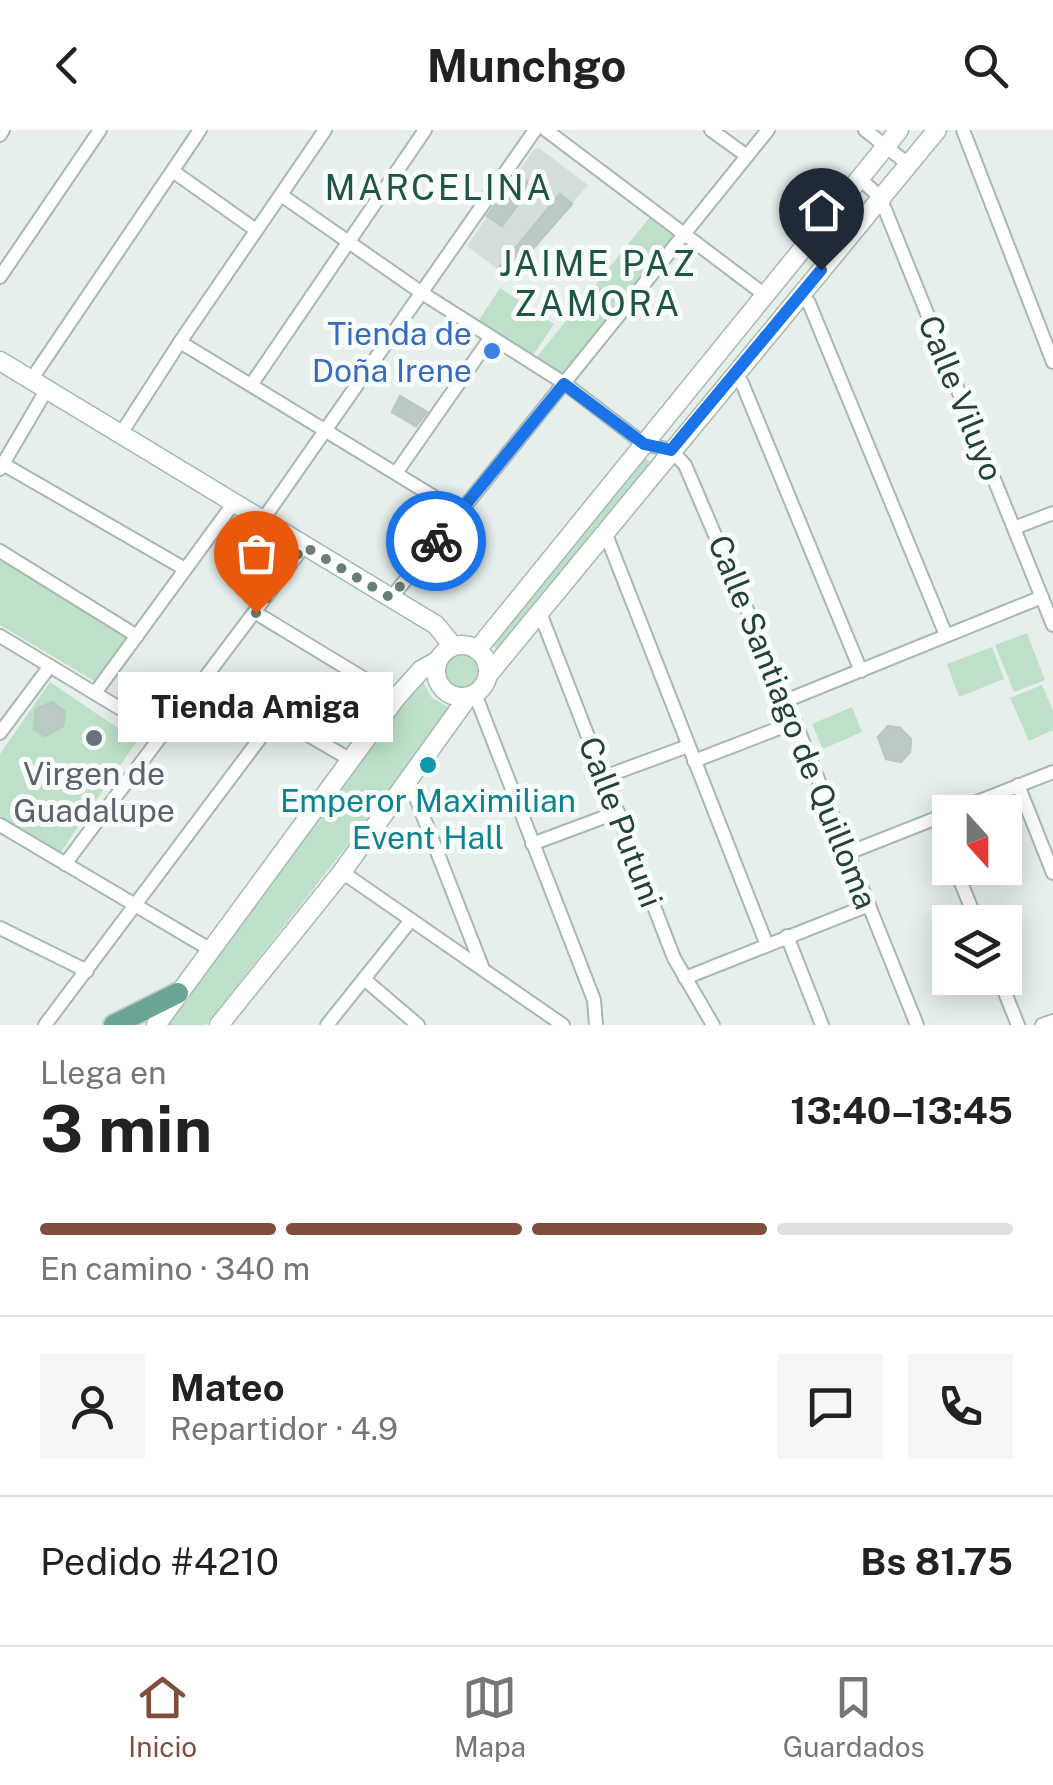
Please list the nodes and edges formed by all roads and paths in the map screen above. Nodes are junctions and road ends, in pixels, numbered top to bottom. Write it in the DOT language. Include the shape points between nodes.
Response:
graph roads {
  1 [pos="100,130"];
  2 [pos="200,130"];
  3 [pos="326,130"];
  4 [pos="425,130"];
  5 [pos="535,130"];
  6 [pos="546,130"];
  7 [pos="711,130"];
  8 [pos="768,130"];
  9 [pos="865,130"];
  10 [pos="899,130"];
  11 [pos="938,130"];
  12 [pos="963,130"];
  13 [pos="886,146"];
  14 [pos="747,156"];
  15 [pos="908,164"];
  16 [pos="174,172"];
  17 [pos="859,178"];
  18 [pos="281,195"];
  19 [pos="880,197"];
  20 [pos="256,230"];
  21 [pos="686,236"];
  22 [pos="349,242"];
  23 [pos="0,276"];
  24 [pos="422,293"];
  25 [pos="801,294"];
  26 [pos="764,296"];
  27 [pos="491,336"];
  28 [pos="180,342"];
  29 [pos="0,361"];
  30 [pos="1053,362"];
  31 [pos="734,373"];
  32 [pos="564,384"];
  33 [pos="39,385"];
  34 [pos="250,386"];
  35 [pos="325,430"];
  36 [pos="120,435"];
  37 [pos="644,444"];
  38 [pos="671,450"];
  39 [pos="2,466"];
  40 [pos="396,473"];
  41 [pos="233,504"];
  42 [pos="459,512"];
  43 [pos="1053,512"];
  44 [pos="262,521"];
  45 [pos="1014,528"];
  46 [pos="605,532"];
  47 [pos="304,546"];
  48 [pos="0,551"];
  49 [pos="185,569"];
  50 [pos="1042,597"];
  51 [pos="391,598"];
  52 [pos="256,613"];
  53 [pos="540,613"];
  54 [pos="1053,625"];
  55 [pos="946,635"];
  56 [pos="0,636"];
  57 [pos="136,636"];
  58 [pos="453,646"];
  59 [pos="477,650"];
  60 [pos="437,661"];
  61 [pos="50,666"];
  62 [pos="861,670"];
  63 [pos="488,675"];
  64 [pos="208,676"];
  65 [pos="95,693"];
  66 [pos="471,696"];
  67 [pos="396,698"];
  68 [pos="786,701"];
  69 [pos="276,717"];
  70 [pos="795,722"];
  71 [pos="0,733"];
  72 [pos="164,735"];
  73 [pos="688,746"];
  74 [pos="351,760"];
  75 [pos="694,761"];
  76 [pos="1053,772"];
  77 [pos="604,777"];
  78 [pos="408,780"];
  79 [pos="1018,785"];
  80 [pos="993,795"];
  81 [pos="618,812"];
  82 [pos="932,820"];
  83 [pos="0,826"];
  84 [pos="532,844"];
  85 [pos="848,853"];
  86 [pos="65,864"];
  87 [pos="342,872"];
  88 [pos="1053,872"];
  89 [pos="868,905"];
  90 [pos="136,906"];
  91 [pos="411,920"];
  92 [pos="0,928"];
  93 [pos="786,936"];
  94 [pos="766,945"];
  95 [pos="211,950"];
  96 [pos="86,971"];
  97 [pos="484,972"];
  98 [pos="685,978"];
  99 [pos="364,979"];
  100 [pos="178,993"];
  101 [pos="1006,995"];
  102 [pos="1053,1021"];
  103 [pos="46,1025"];
  104 [pos="114,1025"];
  105 [pos="156,1025"];
  106 [pos="219,1025"];
  107 [pos="327,1025"];
  108 [pos="418,1025"];
  109 [pos="563,1025"];
  110 [pos="596,1025"];
  111 [pos="714,1025"];
  112 [pos="822,1025"];
  113 [pos="918,1025"];
  114 [pos="1018,1025"];
  115 [pos="1042,1025"];
  1 -- 23 [label="street"];
  2 -- 16 [label="street"];
  3 -- 18 [label="street"];
  4 -- 22 [label="street"];
  5 -- 24 [label="street"];
  6 -- 21 [label="street"];
  7 -- 14 [label="street"];
  8 -- 14 [label="street"];
  9 -- 13 [label="street"];
  10 -- 13 [label="main road"];
  11 -- 15 [label="main road"];
  12 -- 30 [label="street"];
  13 -- 15 [label="street"];
  13 -- 17 [label="main road"];
  14 -- 21 [label="street"];
  15 -- 19 [label="main road"];
  16 -- 20 [label="street"];
  16 -- 33 [label="street"];
  17 -- 19 [label="street, Calle Viluyo"];
  17 -- 26 [label="main road"];
  18 -- 20 [label="street"];
  18 -- 22 [label="street"];
  19 -- 25 [label="main road"];
  19 -- 45 [label="street, Calle Viluyo"];
  20 -- 28 [label="street"];
  21 -- 26 [label="street"];
  21 -- 32 [label="street"];
  22 -- 24 [label="street"];
  22 -- 34 [label="street"];
  24 -- 27 [label="street"];
  24 -- 35 [label="street"];
  25 -- 31 [label="main road"];
  25 -- 55 [label="street"];
  26 -- 37 [label="main road"];
  27 -- 32 [label="street"];
  27 -- 40 [label="street"];
  28 -- 34 [label="street"];
  28 -- 36 [label="street"];
  29 -- 33 [label="main road"];
  31 -- 38 [label="main road"];
  31 -- 62 [label="street"];
  32 -- 37 [label="street"];
  32 -- 42 [label="street"];
  33 -- 36 [label="main road"];
  33 -- 39 [label="street"];
  34 -- 35 [label="street"];
  35 -- 40 [label="street"];
  35 -- 44 [label="street"];
  36 -- 41 [label="main road"];
  37 -- 38 [label="street"];
  37 -- 59 [label="main road"];
  38 -- 46 [label="main road"];
  38 -- 68 [label="street, Calle Santiago de Quilloma" via="695,484"];
  39 -- 49 [label="street"];
  40 -- 42 [label="street"];
  41 -- 44 [label="main road"];
  41 -- 49 [label="street"];
  42 -- 51 [label="street"];
  43 -- 45 [label="street"];
  44 -- 47 [label="main road"];
  45 -- 50 [label="street, Calle Viluyo"];
  46 -- 53 [label="main road"];
  46 -- 73 [label="street"];
  47 -- 51 [label="main road"];
  47 -- 52 [label="street"];
  48 -- 57 [label="street"];
  49 -- 57 [label="street"];
  50 -- 54 [label="street, Calle Viluyo"];
  50 -- 55 [label="street"];
  51 -- 58 [label="main road" via="436,625"];
  52 -- 64 [label="street"];
  52 -- 67 [label="street"];
  53 -- 63 [label="main road"];
  53 -- 77 [label="street, Calle Putuni"];
  55 -- 62 [label="street"];
  56 -- 61 [label="street"];
  57 -- 65 [label="street"];
  58 -- 59 [label="main road"];
  58 -- 60 [label="main road"];
  59 -- 63 [label="main road"];
  60 -- 66 [label="main road" via="439,685 451,696"];
  60 -- 67 [label="main road"];
  61 -- 65 [label="street"];
  61 -- 71 [label="street"];
  62 -- 68 [label="street"];
  63 -- 66 [label="main road"];
  64 -- 69 [label="street"];
  64 -- 72 [label="street"];
  65 -- 72 [label="street"];
  66 -- 78 [label="main road"];
  66 -- 84 [label="street"];
  67 -- 74 [label="main road"];
  68 -- 70 [label="street, Calle Santiago de Quilloma"];
  69 -- 74 [label="street"];
  69 -- 90 [label="street"];
  70 -- 75 [label="street"];
  70 -- 85 [label="street, Calle Santiago de Quilloma"];
  72 -- 86 [label="street"];
  73 -- 75 [label="street"];
  73 -- 77 [label="street"];
  74 -- 95 [label="main road"];
  75 -- 94 [label="street"];
  76 -- 79 [label="street"];
  77 -- 81 [label="street, Calle Putuni"];
  78 -- 87 [label="main road"];
  78 -- 97 [label="street"];
  79 -- 80 [label="street"];
  79 -- 88 [label="street"];
  81 -- 84 [label="street"];
  81 -- 98 [label="street, Calle Putuni"];
  82 -- 85 [label="street"];
  83 -- 86 [label="street"];
  84 -- 110 [label="street" via="594,1000"];
  85 -- 89 [label="street, Calle Santiago de Quilloma"];
  86 -- 90 [label="street"];
  87 -- 91 [label="street"];
  87 -- 106 [label="main road"];
  89 -- 93 [label="street"];
  89 -- 113 [label="street, Calle Santiago de Quilloma"];
  90 -- 95 [label="street"];
  90 -- 96 [label="street"];
  91 -- 97 [label="street"];
  91 -- 99 [label="street"];
  92 -- 96 [label="street"];
  93 -- 94 [label="street"];
  93 -- 112 [label="street"];
  94 -- 98 [label="street"];
  95 -- 100 [label="main road"];
  96 -- 103 [label="street"];
  97 -- 109 [label="street"];
  98 -- 111 [label="street, Calle Putuni"];
  99 -- 107 [label="street"];
  99 -- 108 [label="street"];
  100 -- 104 [label="main road"];
  100 -- 105 [label="main road"];
  101 -- 114 [label="street"];
  102 -- 115 [label="street"];
}
